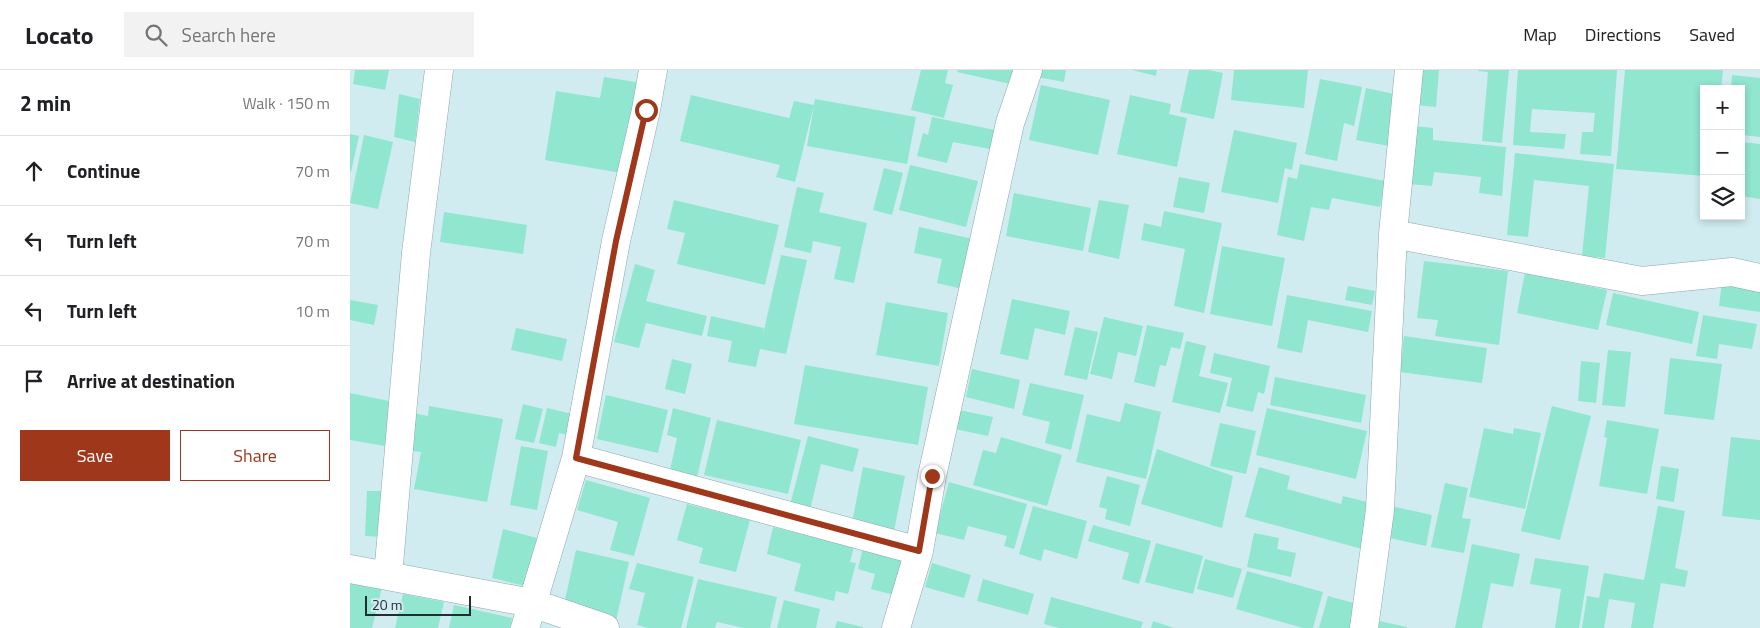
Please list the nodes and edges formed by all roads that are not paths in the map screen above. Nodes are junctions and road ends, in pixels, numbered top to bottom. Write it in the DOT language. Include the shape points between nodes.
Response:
graph roads {
  1 [pos="439,70"];
  2 [pos="653,70"];
  3 [pos="1028,70"];
  4 [pos="1409,70"];
  5 [pos="1393,234"];
  6 [pos="1760,278"];
  7 [pos="576,458"];
  8 [pos="919,551"];
  9 [pos="350,569"];
  10 [pos="388,576"];
  11 [pos="529,615"];
  12 [pos="605,628"];
  13 [pos="896,628"];
  14 [pos="1364,628"];
  1 -- 10 [label="street" via="416,253"];
  2 -- 7 [label="street" via="616,241"];
  3 -- 8 [label="street" via="1010,123 932,476"];
  4 -- 5 [label="street"];
  5 -- 6 [label="street" via="1642,281 1732,272"];
  5 -- 14 [label="street" via="1380,510"];
  7 -- 8 [label="street"];
  7 -- 11 [label="street"];
  8 -- 13 [label="street"];
  9 -- 10 [label="street"];
  10 -- 11 [label="street"];
  11 -- 12 [label="street"];
}
